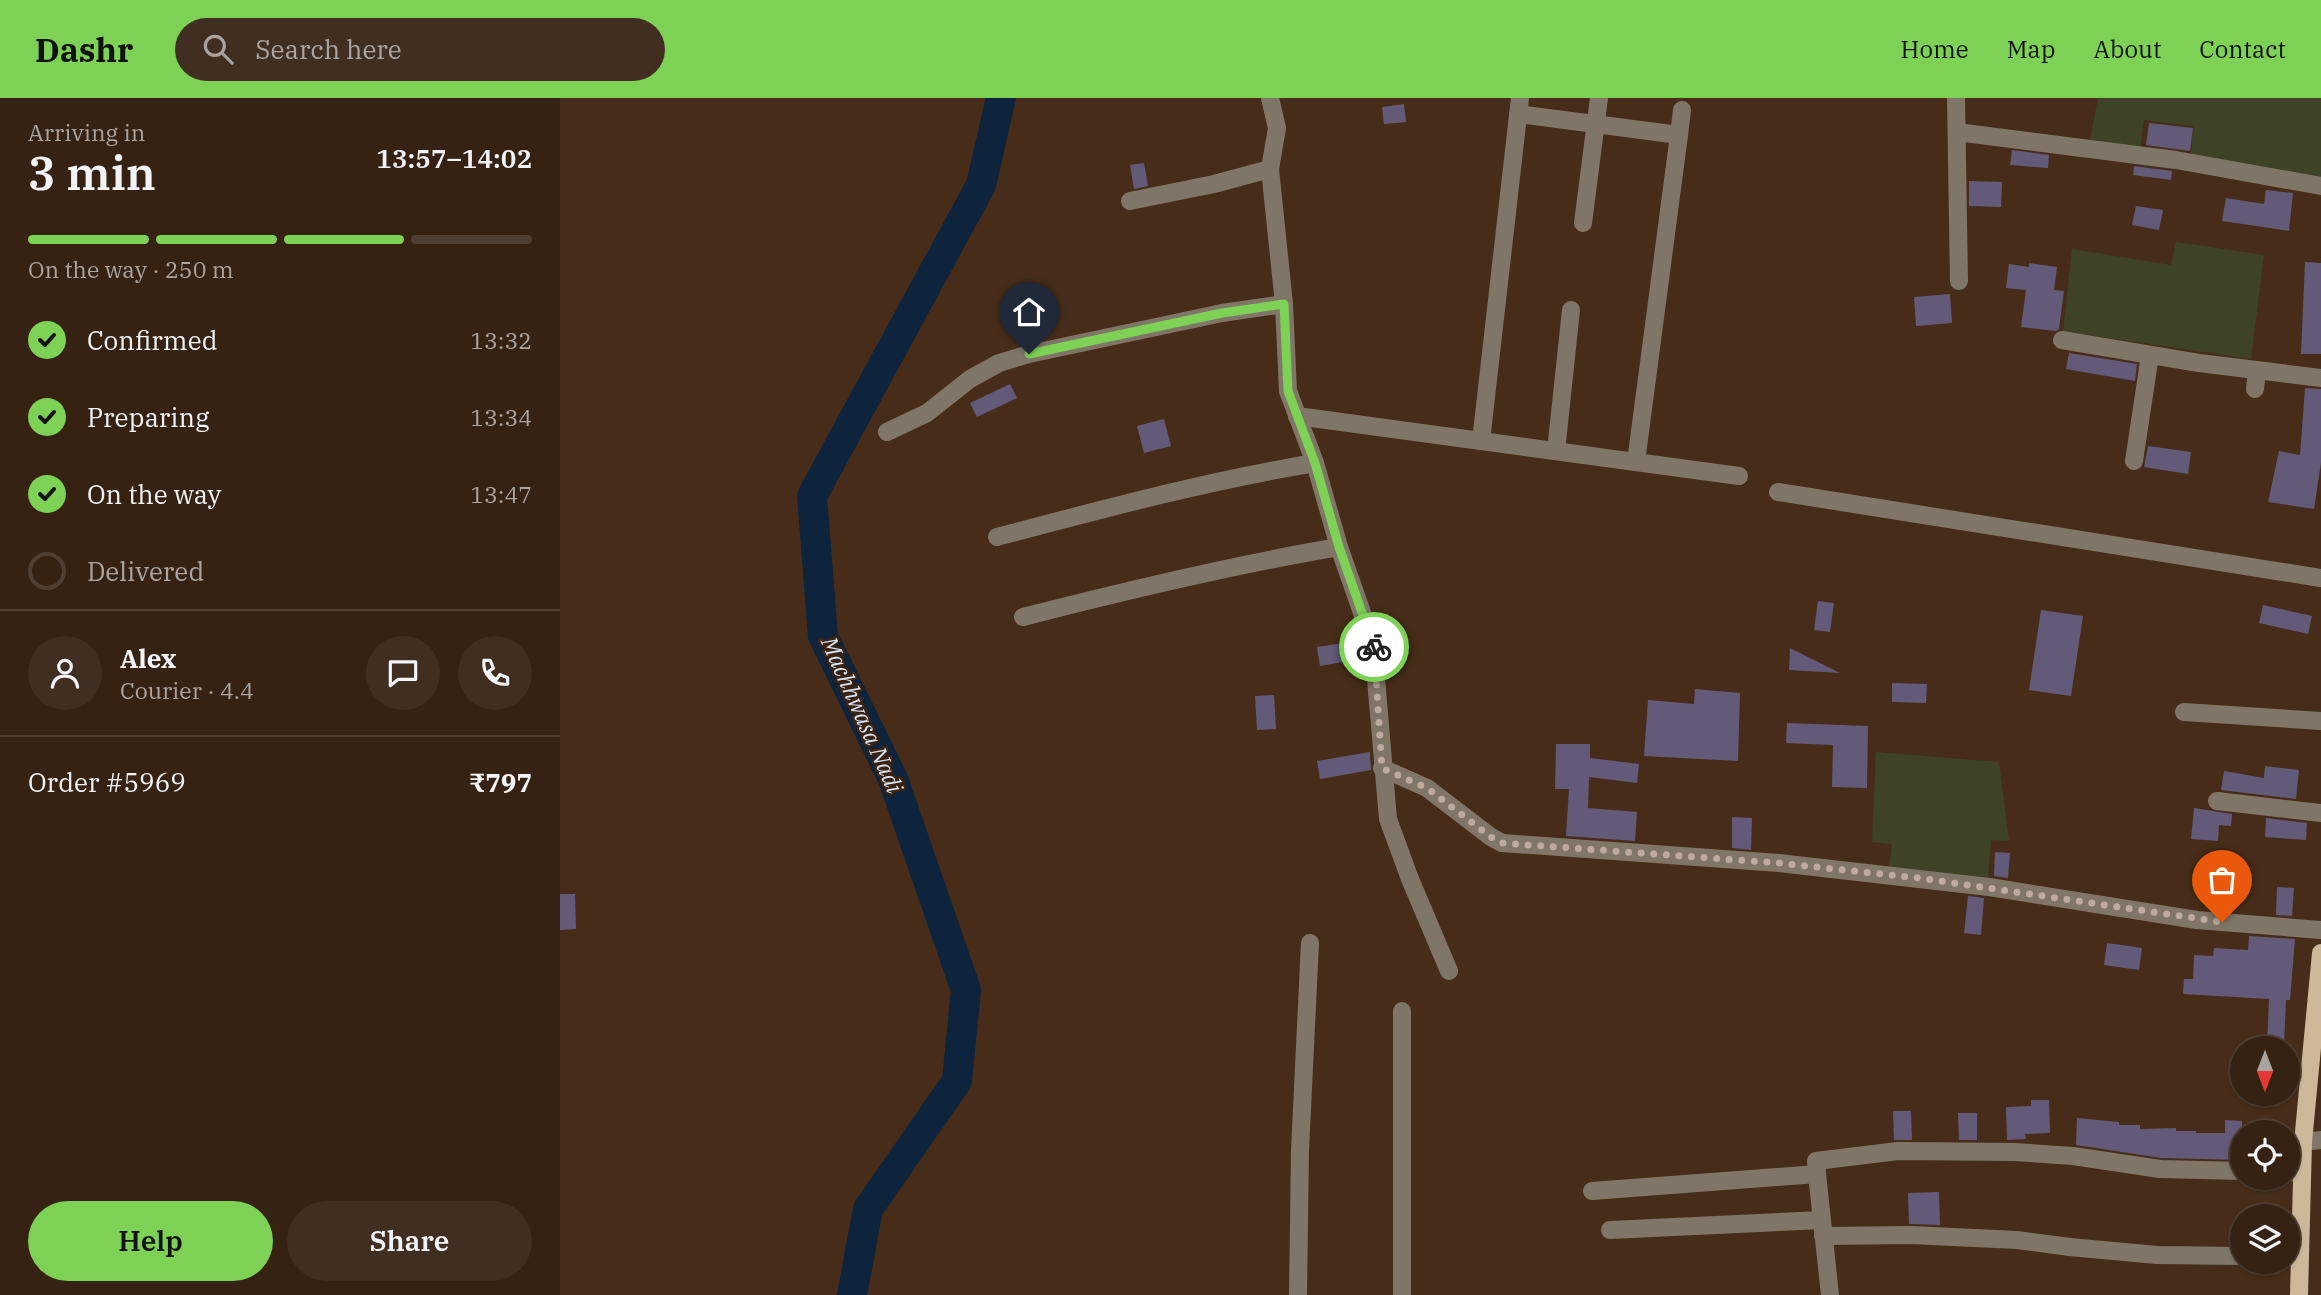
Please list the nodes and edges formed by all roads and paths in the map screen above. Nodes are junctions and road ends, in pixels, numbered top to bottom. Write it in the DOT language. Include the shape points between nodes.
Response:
graph roads {
  1 [pos="1270,98"];
  2 [pos="1599,98"];
  3 [pos="1956,98"];
  4 [pos="1519,106"];
  5 [pos="1682,110"];
  6 [pos="1596,124"];
  7 [pos="1957,132"];
  8 [pos="1679,135"];
  9 [pos="1270,169"];
  10 [pos="2321,186"];
  11 [pos="1130,201"];
  12 [pos="1583,223"];
  13 [pos="1959,281"];
  14 [pos="1284,304"];
  15 [pos="1572,310"];
  16 [pos="2062,340"];
  17 [pos="2150,355"];
  18 [pos="2321,378"];
  19 [pos="1297,416"];
  20 [pos="887,432"];
  21 [pos="1481,441"];
  22 [pos="1556,451"];
  23 [pos="2134,461"];
  24 [pos="1636,462"];
  25 [pos="1315,463"];
  26 [pos="1739,476"];
  27 [pos="1778,492"];
  28 [pos="997,537"];
  29 [pos="1339,547"];
  30 [pos="2321,578"];
  31 [pos="1023,617"];
  32 [pos="2184,712"];
  33 [pos="2321,721"];
  34 [pos="1382,768"];
  35 [pos="2217,801"];
  36 [pos="2321,813"];
  37 [pos="2321,930"];
  38 [pos="1310,943"];
  39 [pos="2321,953"];
  40 [pos="1449,971"];
  41 [pos="1402,1012"];
  42 [pos="2312,1141"];
  43 [pos="2300,1163"];
  44 [pos="2230,1171"];
  45 [pos="1817,1174"];
  46 [pos="1592,1191"];
  47 [pos="1822,1228"];
  48 [pos="1610,1230"];
  49 [pos="2230,1256"];
  50 [pos="2296,1274"];
  51 [pos="1298,1295"];
  52 [pos="1402,1295"];
  53 [pos="1830,1295"];
  54 [pos="2299,1295"];
  1 -- 9 [label="street" via="1278,128"];
  2 -- 6 [label="street"];
  3 -- 7 [label="street"];
  4 -- 6 [label="street"];
  4 -- 21 [label="street"];
  5 -- 8 [label="street"];
  6 -- 8 [label="street"];
  6 -- 12 [label="street"];
  7 -- 10 [label="street" via="2176,160"];
  7 -- 13 [label="street"];
  8 -- 24 [label="street"];
  9 -- 11 [label="street"];
  9 -- 14 [label="street"];
  14 -- 19 [label="street" via="1288,391"];
  14 -- 20 [label="street" via="1222,313 999,363 970,379 927,414"];
  15 -- 22 [label="street"];
  16 -- 17 [label="street"];
  17 -- 18 [label="street" via="2256,380"];
  17 -- 23 [label="street"];
  19 -- 21 [label="street"];
  19 -- 25 [label="street"];
  21 -- 22 [label="street"];
  22 -- 24 [label="street"];
  24 -- 26 [label="street"];
  25 -- 28 [label="street" via="1153,495"];
  25 -- 29 [label="street"];
  27 -- 30 [label="street"];
  29 -- 31 [label="street" via="1180,577"];
  29 -- 34 [label="street" via="1373,644"];
  32 -- 33 [label="street"];
  34 -- 37 [label="street" via="1427,788 1502,843 1779,863 1989,887 2197,920"];
  34 -- 40 [label="street" via="1388,819"];
  35 -- 36 [label="street"];
  38 -- 51 [label="street"];
  39 -- 42 [label="main road"];
  41 -- 52 [label="street"];
  42 -- 43 [label="main road"];
  44 -- 45 [label="street" via="2160,1169 2015,1152 1898,1151 1816,1161"];
  45 -- 46 [label="street"];
  45 -- 47 [label="street"];
  47 -- 48 [label="street"];
  47 -- 49 [label="street" via="2017,1240 2157,1255"];
  47 -- 53 [label="street"];
  50 -- 54 [label="main road"];
}
